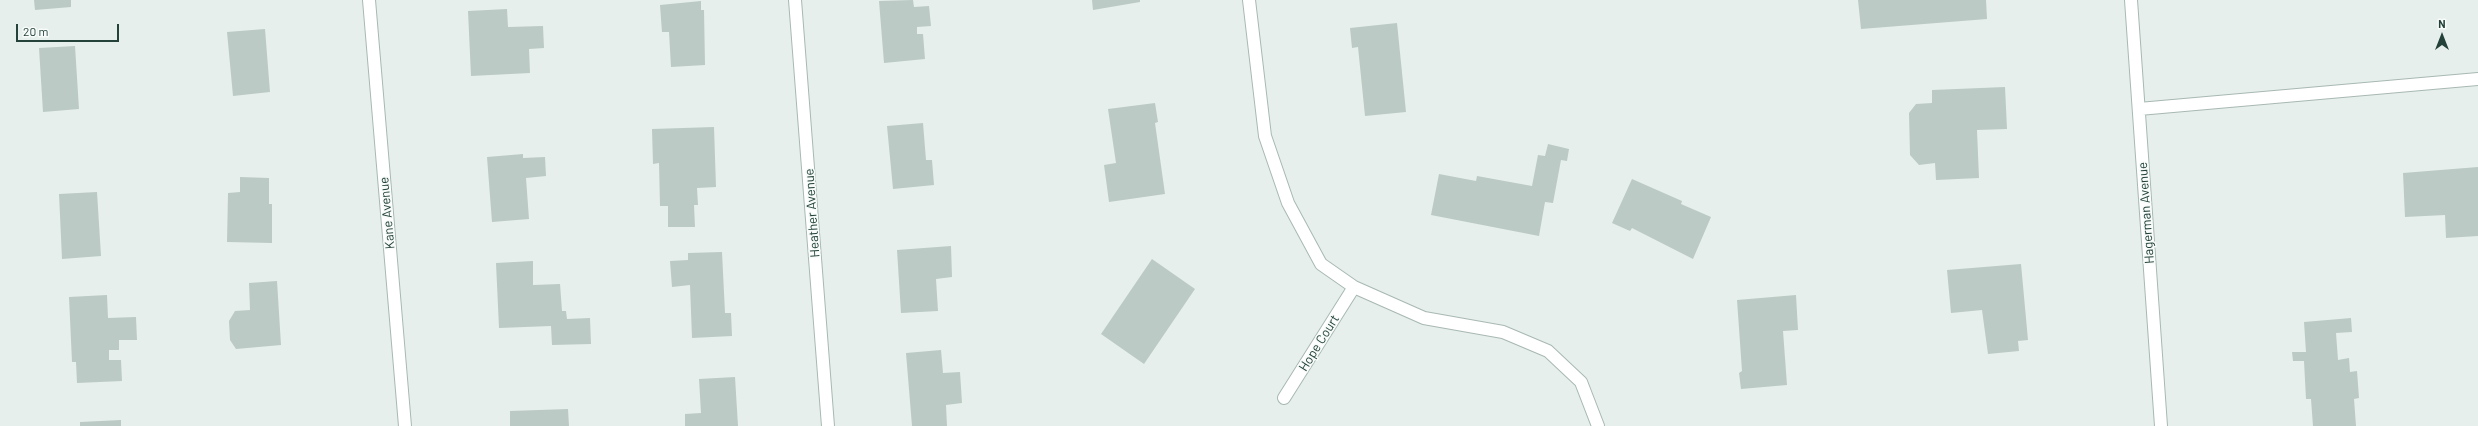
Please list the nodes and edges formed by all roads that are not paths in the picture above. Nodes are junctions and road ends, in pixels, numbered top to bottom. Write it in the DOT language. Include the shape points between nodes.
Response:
graph roads {
  1 [pos="369,0"];
  2 [pos="795,0"];
  3 [pos="1249,0"];
  4 [pos="2132,0"];
  5 [pos="2478,79"];
  6 [pos="2139,109"];
  7 [pos="1354,287"];
  8 [pos="1284,398"];
  9 [pos="405,426"];
  10 [pos="828,426"];
  11 [pos="1598,426"];
  12 [pos="2161,426"];
  1 -- 9 [label="street, Kane Avenue"];
  2 -- 10 [label="street, Heather Avenue"];
  3 -- 7 [label="street" via="1265,136 1288,203 1321,264"];
  4 -- 6 [label="street, Hagerman Avenue"];
  5 -- 6 [label="street"];
  6 -- 12 [label="street, Hagerman Avenue"];
  7 -- 8 [label="street, Hope Court"];
  7 -- 11 [label="street" via="1424,318 1503,332 1548,351 1581,382"];
}
